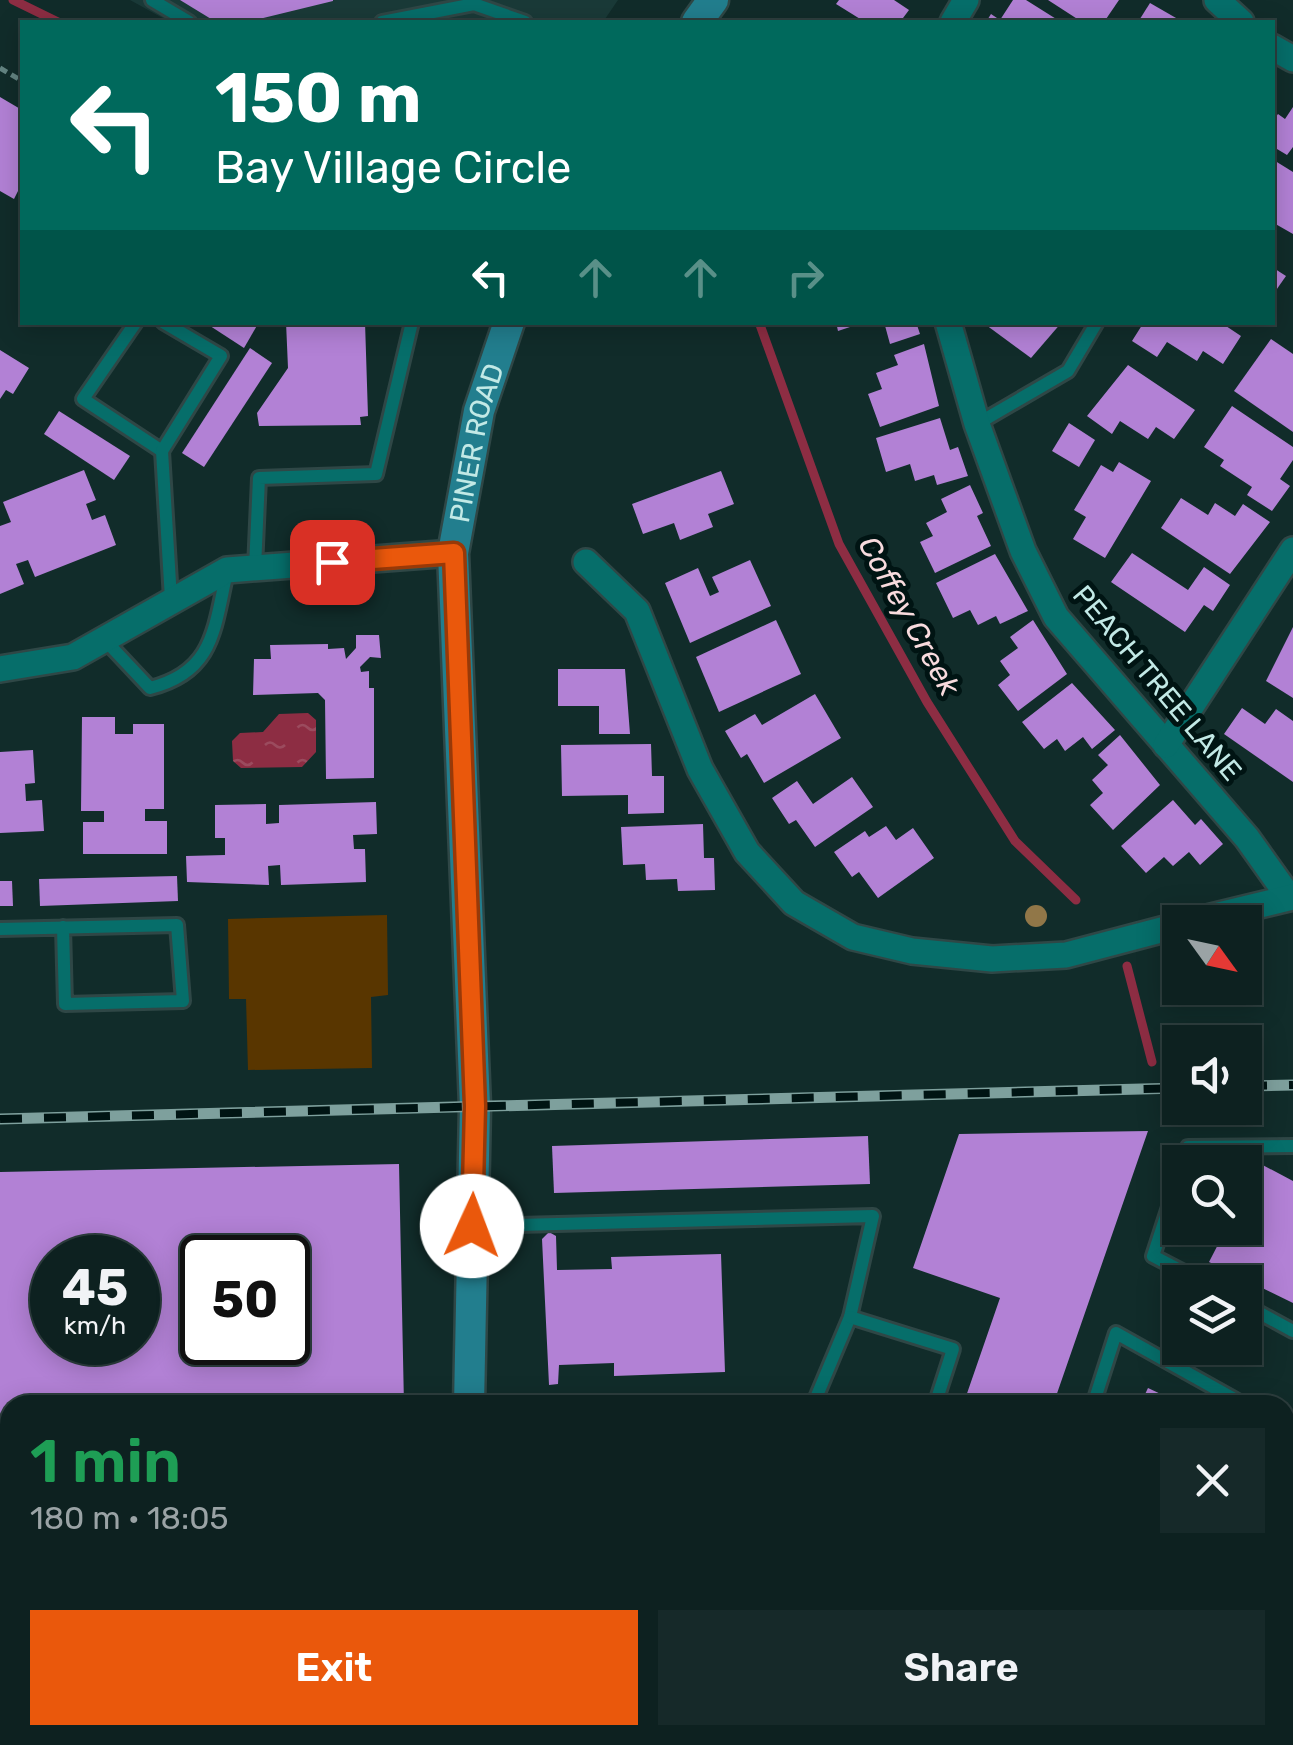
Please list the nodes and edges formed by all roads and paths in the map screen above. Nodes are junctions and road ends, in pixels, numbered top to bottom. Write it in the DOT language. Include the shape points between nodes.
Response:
graph roads {
  1 [pos="152,0"];
  2 [pos="1217,0"];
  3 [pos="474,2"];
  4 [pos="186,20"];
  5 [pos="391,20"];
  6 [pos="520,20"];
  7 [pos="1240,20"];
  8 [pos="134,325"];
  9 [pos="168,325"];
  10 [pos="411,325"];
  11 [pos="507,325"];
  12 [pos="949,325"];
  13 [pos="1095,325"];
  14 [pos="977,424"];
  15 [pos="162,451"];
  16 [pos="1293,550"];
  17 [pos="454,553"];
  18 [pos="586,562"];
  19 [pos="255,568"];
  20 [pos="228,570"];
  21 [pos="170,600"];
  22 [pos="104,639"];
  23 [pos="0,668"];
  24 [pos="1166,745"];
  25 [pos="1291,897"];
  26 [pos="1259,905"];
  27 [pos="63,928"];
  28 [pos="0,929"];
  29 [pos="1162,930"];
  30 [pos="1293,1146"];
  31 [pos="1262,1147"];
  32 [pos="472,1226"];
  33 [pos="1162,1230"];
  34 [pos="1171,1265"];
  35 [pos="1262,1314"];
  36 [pos="850,1317"];
  37 [pos="1293,1331"];
  38 [pos="470,1395"];
  39 [pos="817,1395"];
  40 [pos="938,1395"];
  41 [pos="1096,1395"];
  42 [pos="1227,1395"];
  1 -- 4 [label="lane"];
  2 -- 7 [label="street"];
  3 -- 5 [label="lane"];
  3 -- 6 [label="lane"];
  8 -- 15 [label="lane" via="83,399"];
  9 -- 15 [label="lane" via="220,356"];
  10 -- 19 [label="lane" via="376,474 258,478"];
  11 -- 17 [label="main road, PINER ROAD" via="479,412"];
  12 -- 14 [label="street, PEACH TREE LANE"];
  13 -- 14 [label="lane" via="1068,370"];
  14 -- 24 [label="street, PEACH TREE LANE" via="1023,551 1056,617"];
  15 -- 21 [label="lane"];
  16 -- 24 [label="street"];
  17 -- 19 [label="street"];
  17 -- 32 [label="main road, PINER ROAD" via="475,1106"];
  18 -- 29 [label="street" via="637,611 700,770 747,852 794,903 853,937 912,951 992,958 1066,954"];
  19 -- 20 [label="street"];
  20 -- 21 [label="street"];
  20 -- 22 [label="lane" via="210,645 180,681 150,688"];
  21 -- 22 [label="street"];
  22 -- 23 [label="street" via="74,657"];
  24 -- 25 [label="street, PEACH TREE LANE"];
  25 -- 26 [label="street"];
  27 -- 27 [label="lane" via="177,924 183,1001 65,1004"];
  27 -- 28 [label="lane"];
  30 -- 31 [label="lane"];
  32 -- 36 [label="lane" via="873,1216"];
  32 -- 38 [label="main road, PINER ROAD"];
  33 -- 34 [label="lane" via="1154,1256"];
  35 -- 37 [label="lane"];
  36 -- 39 [label="lane"];
  36 -- 40 [label="lane" via="953,1349"];
  41 -- 42 [label="lane" via="1116,1333"];
}
